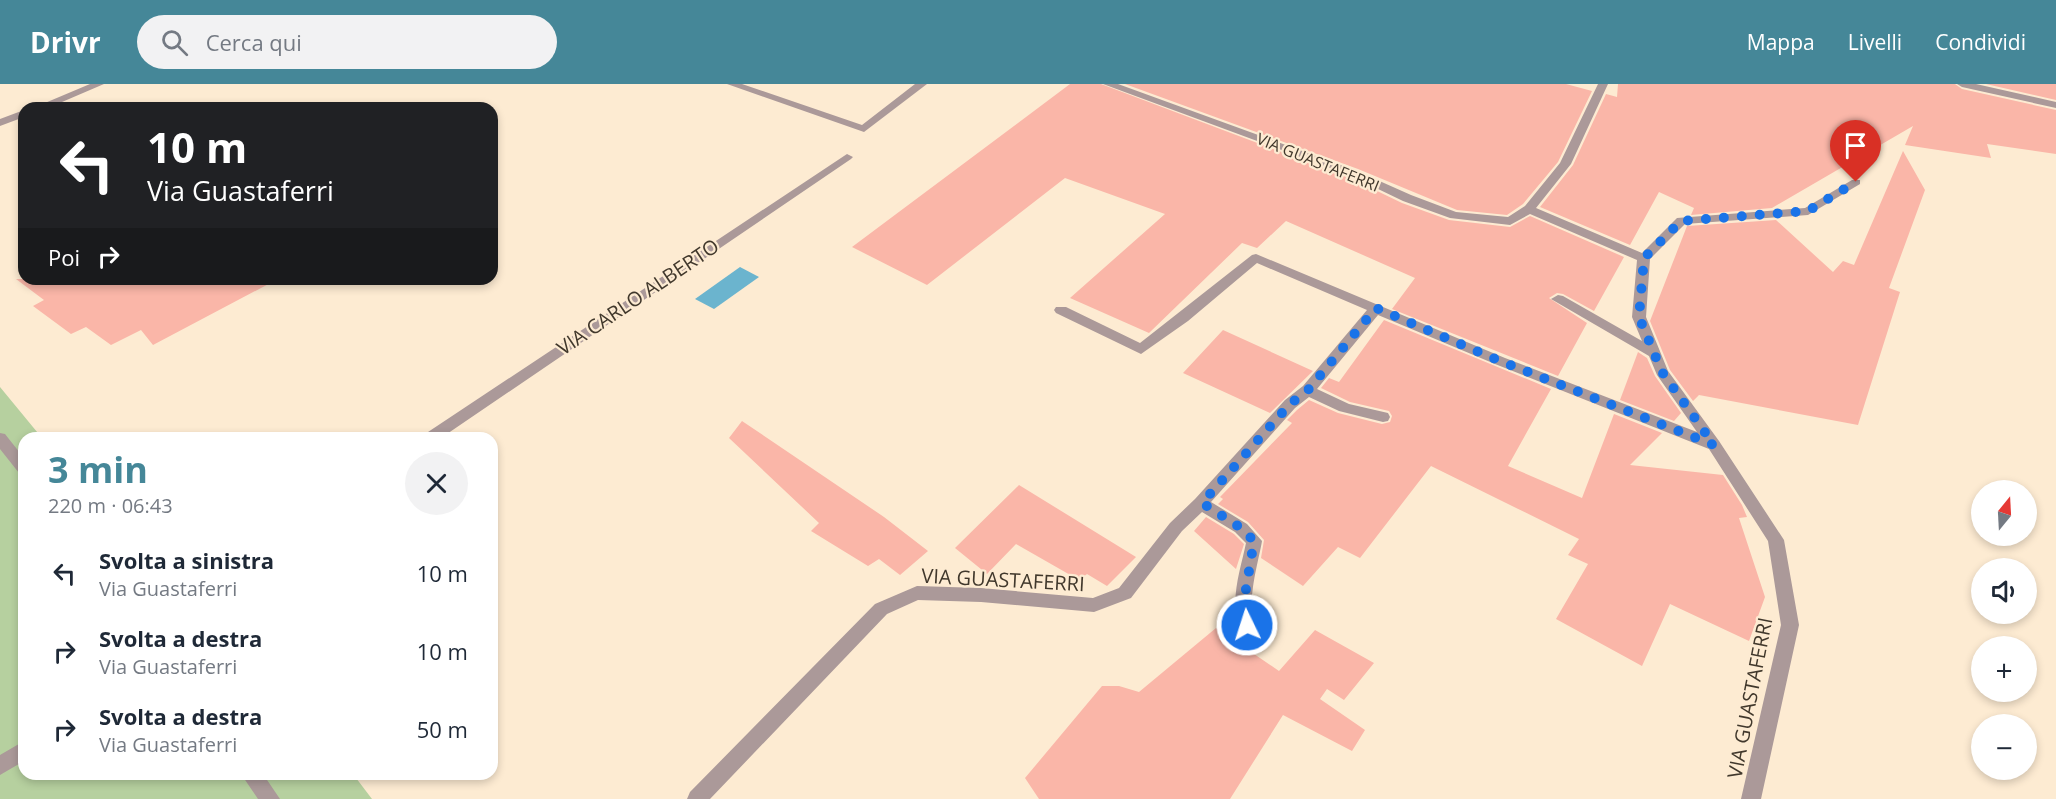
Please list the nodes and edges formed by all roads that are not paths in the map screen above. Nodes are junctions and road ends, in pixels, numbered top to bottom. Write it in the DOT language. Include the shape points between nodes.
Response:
graph roads {
  1 [pos="99,84"];
  2 [pos="732,84"];
  3 [pos="922,84"];
  4 [pos="1108,84"];
  5 [pos="1603,84"];
  6 [pos="1962,84"];
  7 [pos="53,102"];
  8 [pos="2056,105"];
  9 [pos="18,116"];
  10 [pos="0,123"];
  11 [pos="846,157"];
  12 [pos="1856,182"];
  13 [pos="1529,209"];
  14 [pos="1644,258"];
  15 [pos="1558,299"];
  16 [pos="1376,308"];
  17 [pos="1061,310"];
  18 [pos="1655,354"];
  19 [pos="1308,390"];
  20 [pos="1383,417"];
  21 [pos="439,432"];
  22 [pos="0,438"];
  23 [pos="1714,445"];
  24 [pos="18,461"];
  25 [pos="1202,503"];
  26 [pos="1263,640"];
  27 [pos="18,754"];
  28 [pos="0,766"];
  29 [pos="256,780"];
  30 [pos="270,799"];
  31 [pos="697,799"];
  32 [pos="1751,799"];
  1 -- 7 [label="street"];
  2 -- 3 [label="street" via="864,129"];
  4 -- 13 [label="street, VIA GUASTAFERRI" via="1353,173 1454,215 1510,221"];
  5 -- 13 [label="street, VIA GUASTAFERRI" via="1565,164"];
  6 -- 8 [label="street"];
  9 -- 10 [label="street"];
  11 -- 21 [label="street, VIA CARLO ALBERTO"];
  12 -- 14 [label="street" via="1808,211 1681,221"];
  13 -- 14 [label="street"];
  14 -- 18 [label="street, VIA GUASTAFERRI" via="1639,317"];
  15 -- 18 [label="street"];
  16 -- 17 [label="street" via="1256,258 1141,349"];
  16 -- 19 [label="street, VIA GUASTAFERRI"];
  16 -- 23 [label="street"];
  18 -- 23 [label="street, VIA GUASTAFERRI" via="1662,372"];
  19 -- 20 [label="street" via="1328,403"];
  19 -- 25 [label="street, VIA GUASTAFERRI" via="1290,404"];
  22 -- 24 [label="street"];
  23 -- 32 [label="street, VIA GUASTAFERRI" via="1776,540 1790,625"];
  25 -- 26 [label="street" via="1254,541 1244,601 1247,625"];
  25 -- 31 [label="street, VIA GUASTAFERRI" via="1176,527 1125,593 1094,605 917,593 881,609"];
  27 -- 28 [label="street"];
  29 -- 30 [label="street"];
}
